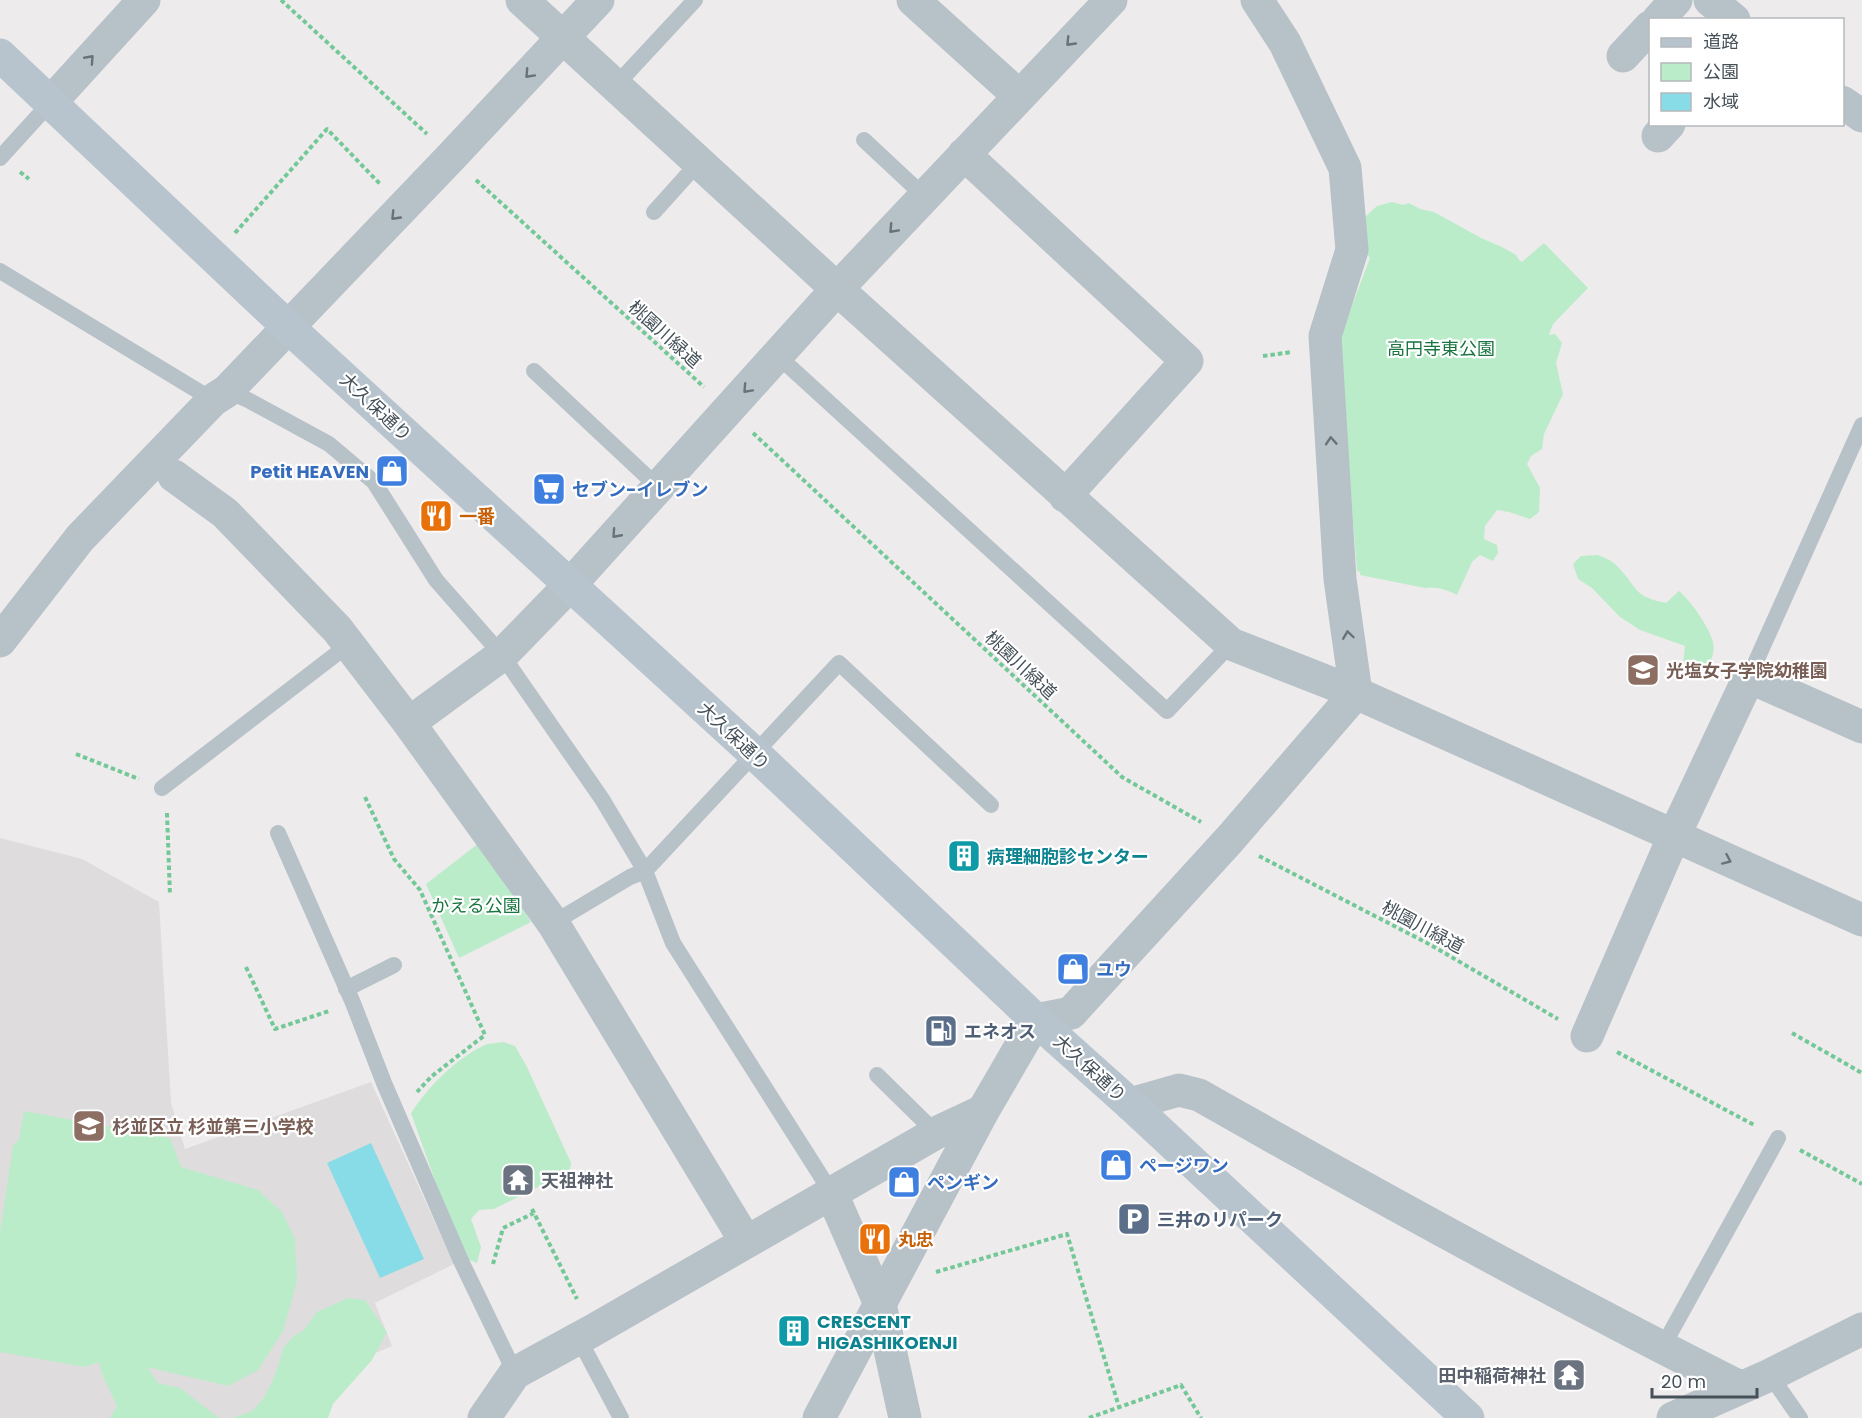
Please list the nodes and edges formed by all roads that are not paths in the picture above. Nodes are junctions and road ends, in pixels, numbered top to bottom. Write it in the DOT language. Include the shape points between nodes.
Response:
graph roads {
  1 [pos="144,0"];
  2 [pos="522,0"];
  3 [pos="597,0"];
  4 [pos="695,0"];
  5 [pos="913,0"];
  6 [pos="1111,0"];
  7 [pos="1257,0"];
  8 [pos="1676,0"];
  9 [pos="1710,0"];
  10 [pos="1660,18"];
  11 [pos="1732,18"];
  12 [pos="1649,28"];
  13 [pos="563,38"];
  14 [pos="0,55"];
  15 [pos="1623,56"];
  16 [pos="616,85"];
  17 [pos="1019,96"];
  18 [pos="51,102"];
  19 [pos="1844,103"];
  20 [pos="1862,116"];
  21 [pos="864,140"];
  22 [pos="964,154"];
  23 [pos="0,158"];
  24 [pos="699,162"];
  25 [pos="924,196"];
  26 [pos="654,212"];
  27 [pos="0,272"];
  28 [pos="837,289"];
  29 [pos="288,327"];
  30 [pos="778,356"];
  31 [pos="534,371"];
  32 [pos="220,395"];
  33 [pos="1862,425"];
  34 [pos="174,476"];
  35 [pos="658,488"];
  36 [pos="1065,496"];
  37 [pos="570,585"];
  38 [pos="0,641"];
  39 [pos="1231,644"];
  40 [pos="348,645"];
  41 [pos="502,655"];
  42 [pos="1749,677"];
  43 [pos="1356,693"];
  44 [pos="409,723"];
  45 [pos="1862,727"];
  46 [pos="755,754"];
  47 [pos="162,788"];
  48 [pos="991,805"];
  49 [pos="278,833"];
  50 [pos="1674,836"];
  51 [pos="645,871"];
  52 [pos="1862,920"];
  53 [pos="553,922"];
  54 [pos="394,965"];
  55 [pos="350,996"];
  56 [pos="1036,1020"];
  57 [pos="1587,1036"];
  58 [pos="877,1075"];
  59 [pos="1130,1104"];
  60 [pos="983,1111"];
  61 [pos="936,1133"];
  62 [pos="1778,1138"];
  63 [pos="831,1192"];
  64 [pos="746,1242"];
  65 [pos="885,1295"];
  66 [pos="1862,1329"];
  67 [pos="586,1335"];
  68 [pos="1662,1348"];
  69 [pos="515,1373"];
  70 [pos="1770,1375"];
  71 [pos="1740,1387"];
  72 [pos="484,1418"];
  73 [pos="621,1418"];
  74 [pos="819,1418"];
  75 [pos="905,1418"];
  76 [pos="1468,1418"];
  77 [pos="1673,1418"];
  78 [pos="1800,1418"];
  18 -- 1 [label="street, one-way"];
  2 -- 13 [label="street"];
  3 -- 13 [label="street"];
  4 -- 16 [label="lane"];
  5 -- 17 [label="street"];
  6 -- 17 [label="street, one-way"];
  43 -- 7 [label="street, one-way" via="1340,579 1325,348 1325,336 1352,250 1346,168 1285,43"];
  8 -- 10 [label="street"];
  9 -- 11 [label="street"];
  12 -- 15 [label="street"];
  13 -- 16 [label="street"];
  13 -- 29 [label="street, one-way"];
  14 -- 18 [label="main road, 大久保通り"];
  16 -- 24 [label="street"];
  17 -- 22 [label="street"];
  18 -- 23 [label="lane"];
  18 -- 29 [label="main road, 大久保通り"];
  19 -- 20 [label="street"];
  21 -- 25 [label="lane"];
  22 -- 25 [label="street"];
  22 -- 36 [label="street" via="1187,361"];
  24 -- 26 [label="lane"];
  24 -- 28 [label="street"];
  25 -- 28 [label="street, one-way"];
  27 -- 32 [label="lane"];
  28 -- 30 [label="street"];
  28 -- 36 [label="street"];
  29 -- 32 [label="street"];
  29 -- 37 [label="main road, 大久保通り"];
  30 -- 35 [label="street, one-way"];
  30 -- 39 [label="lane" via="1167,711"];
  31 -- 35 [label="lane"];
  32 -- 38 [label="street" via="80,538"];
  32 -- 41 [label="lane" via="248,400 329,444 374,482 436,580"];
  33 -- 42 [label="lane"];
  34 -- 40 [label="street" via="225,513"];
  35 -- 37 [label="street, one-way"];
  36 -- 39 [label="street"];
  37 -- 41 [label="street"];
  37 -- 46 [label="main road, 大久保通り"];
  39 -- 43 [label="street"];
  40 -- 44 [label="street"];
  40 -- 47 [label="lane"];
  41 -- 44 [label="street"];
  41 -- 51 [label="lane" via="602,799"];
  42 -- 45 [label="street"];
  42 -- 50 [label="street"];
  43 -- 50 [label="street"];
  43 -- 56 [label="street" via="1230,839 1071,1013"];
  44 -- 53 [label="street"];
  46 -- 48 [label="lane" via="839,663"];
  46 -- 51 [label="lane"];
  46 -- 56 [label="main road, 大久保通り"];
  49 -- 55 [label="lane"];
  50 -- 52 [label="street, one-way"];
  50 -- 57 [label="street"];
  51 -- 53 [label="lane"];
  51 -- 63 [label="lane" via="673,943"];
  53 -- 64 [label="street"];
  54 -- 55 [label="lane"];
  55 -- 69 [label="lane" via="461,1261"];
  56 -- 59 [label="main road, 大久保通り"];
  56 -- 60 [label="street"];
  58 -- 61 [label="lane"];
  59 -- 68 [label="street" via="1179,1090 1199,1095 1378,1197"];
  59 -- 76 [label="main road, 大久保通り"];
  60 -- 61 [label="street"];
  60 -- 65 [label="street"];
  61 -- 63 [label="street"];
  62 -- 68 [label="lane"];
  63 -- 64 [label="street"];
  63 -- 65 [label="street"];
  64 -- 67 [label="street"];
  65 -- 74 [label="street"];
  65 -- 75 [label="street"];
  66 -- 70 [label="street"];
  67 -- 69 [label="street"];
  67 -- 73 [label="lane"];
  68 -- 71 [label="street"];
  69 -- 72 [label="street"];
  70 -- 71 [label="street"];
  70 -- 78 [label="lane"];
  71 -- 77 [label="street"];
}
